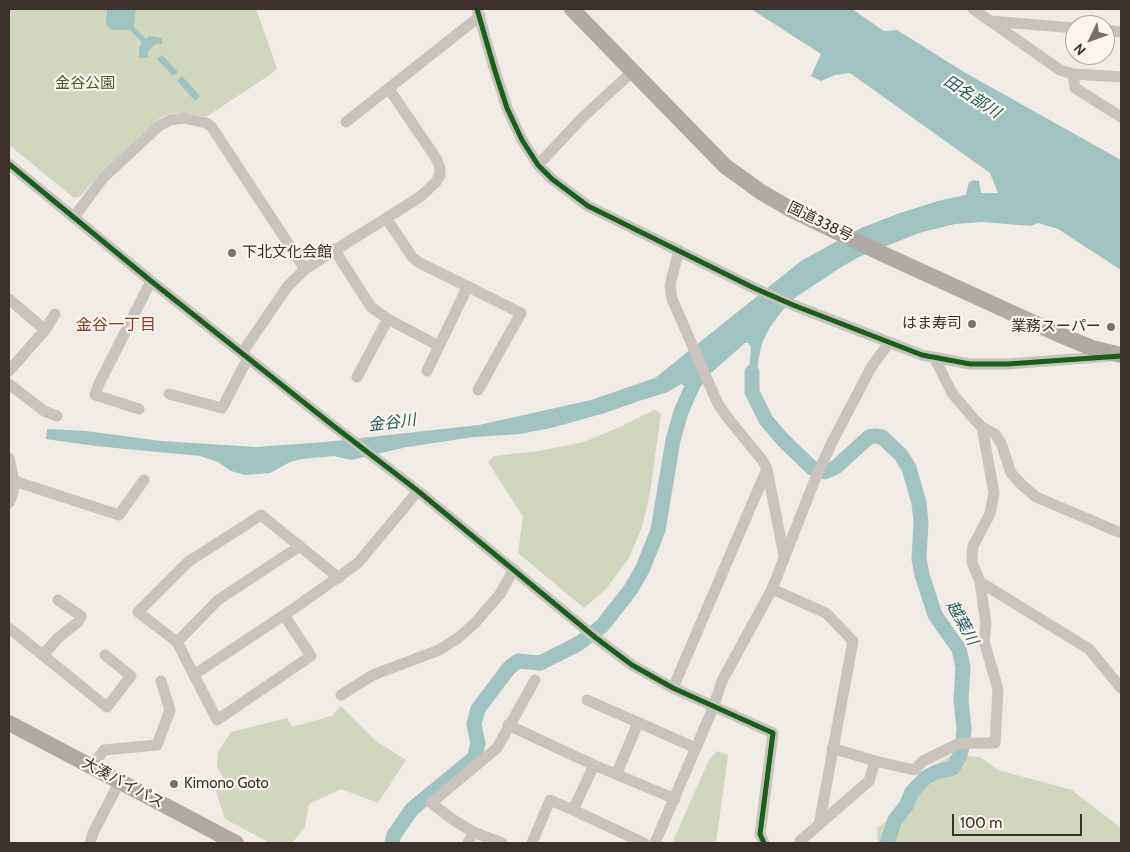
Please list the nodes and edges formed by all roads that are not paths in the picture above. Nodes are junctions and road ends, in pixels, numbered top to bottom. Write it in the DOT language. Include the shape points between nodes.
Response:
graph roads {
  1 [pos="572,9"];
  2 [pos="973,9"];
  3 [pos="478,13"];
  4 [pos="990,21"];
  5 [pos="1065,27"];
  6 [pos="633,71"];
  7 [pos="1073,74"];
  8 [pos="1121,77"];
  9 [pos="389,89"];
  10 [pos="1121,117"];
  11 [pos="346,122"];
  12 [pos="9,164"];
  13 [pos="538,165"];
  14 [pos="74,217"];
  15 [pos="386,218"];
  16 [pos="334,250"];
  17 [pos="679,250"];
  18 [pos="305,269"];
  19 [pos="151,281"];
  20 [pos="468,286"];
  21 [pos="9,299"];
  22 [pos="55,314"];
  23 [pos="388,318"];
  24 [pos="44,330"];
  25 [pos="888,344"];
  26 [pos="438,346"];
  27 [pos="245,355"];
  28 [pos="1121,356"];
  29 [pos="935,359"];
  30 [pos="427,370"];
  31 [pos="9,371"];
  32 [pos="357,377"];
  33 [pos="9,384"];
  34 [pos="478,390"];
  35 [pos="169,394"];
  36 [pos="139,409"];
  37 [pos="57,416"];
  38 [pos="982,427"];
  39 [pos="9,458"];
  40 [pos="767,469"];
  41 [pos="144,480"];
  42 [pos="14,481"];
  43 [pos="418,491"];
  44 [pos="9,503"];
  45 [pos="1121,533"];
  46 [pos="300,546"];
  47 [pos="784,556"];
  48 [pos="514,570"];
  49 [pos="339,578"];
  50 [pos="980,582"];
  51 [pos="772,589"];
  52 [pos="58,600"];
  53 [pos="284,615"];
  54 [pos="9,628"];
  55 [pos="177,642"];
  56 [pos="42,655"];
  57 [pos="105,655"];
  58 [pos="195,674"];
  59 [pos="535,680"];
  60 [pos="161,681"];
  61 [pos="673,688"];
  62 [pos="1121,688"];
  63 [pos="341,695"];
  64 [pos="587,700"];
  65 [pos="713,708"];
  66 [pos="9,723"];
  67 [pos="638,723"];
  68 [pos="508,725"];
  69 [pos="696,748"];
  70 [pos="832,748"];
  71 [pos="875,761"];
  72 [pos="594,765"];
  73 [pos="92,766"];
  74 [pos="616,773"];
  75 [pos="120,781"];
  76 [pos="675,799"];
  77 [pos="573,810"];
  78 [pos="819,825"];
  79 [pos="473,832"];
  80 [pos="800,841"];
  81 [pos="90,843"];
  82 [pos="236,843"];
  83 [pos="468,843"];
  84 [pos="502,843"];
  85 [pos="532,843"];
  86 [pos="644,843"];
  87 [pos="655,843"];
  88 [pos="764,843"];
  1 -- 6 [label="highway, 国道338号"];
  2 -- 4 [label="street"];
  3 -- 9 [label="street"];
  3 -- 13 [label="street" via="507,108"];
  4 -- 5 [label="street"];
  4 -- 7 [label="street" via="1060,70"];
  6 -- 13 [label="street" via="583,116"];
  6 -- 28 [label="highway, 国道338号" via="725,166 761,192 883,254 1058,334"];
  7 -- 8 [label="street"];
  7 -- 10 [label="street" via="1075,88"];
  9 -- 11 [label="street"];
  9 -- 15 [label="street" via="436,158 440,175 430,189"];
  12 -- 14 [label="street"];
  13 -- 17 [label="street" via="588,206"];
  14 -- 18 [label="street" via="103,178 144,139 164,122 184,118 211,126"];
  14 -- 19 [label="street"];
  15 -- 16 [label="street"];
  15 -- 20 [label="street" via="413,258"];
  16 -- 18 [label="street"];
  16 -- 23 [label="street" via="371,307"];
  17 -- 25 [label="street" via="754,288"];
  17 -- 40 [label="street" via="670,285 672,299 718,404"];
  18 -- 27 [label="street" via="287,287"];
  19 -- 27 [label="street"];
  19 -- 36 [label="street" via="96,395"];
  20 -- 26 [label="street"];
  20 -- 34 [label="street" via="521,313"];
  21 -- 24 [label="street"];
  22 -- 24 [label="street"];
  23 -- 26 [label="street"];
  23 -- 32 [label="street"];
  24 -- 31 [label="street"];
  25 -- 29 [label="street"];
  25 -- 47 [label="street" via="872,366 832,442"];
  26 -- 30 [label="street"];
  27 -- 35 [label="street" via="222,408"];
  27 -- 43 [label="street"];
  28 -- 29 [label="street" via="1008,364 970,364"];
  29 -- 38 [label="street" via="952,394"];
  33 -- 37 [label="street" via="44,411"];
  38 -- 45 [label="street" via="1001,443 1011,473 1036,497"];
  38 -- 50 [label="street" via="994,493 990,514 973,546 972,562"];
  39 -- 42 [label="street"];
  40 -- 47 [label="street"];
  40 -- 61 [label="street"];
  41 -- 42 [label="street" via="119,515"];
  42 -- 44 [label="street"];
  43 -- 48 [label="street"];
  43 -- 49 [label="street" via="358,563"];
  46 -- 49 [label="street"];
  46 -- 55 [label="street" via="218,600"];
  46 -- 55 [label="street" via="261,515 188,562 138,612"];
  47 -- 51 [label="street"];
  48 -- 61 [label="street" via="632,665"];
  48 -- 63 [label="street" via="500,594 458,638 439,650 373,675"];
  49 -- 53 [label="street"];
  50 -- 62 [label="street" via="1088,649"];
  50 -- 71 [label="street" via="986,624 984,641 998,689 995,743 960,743 922,761 914,770"];
  51 -- 65 [label="street" via="722,681"];
  51 -- 70 [label="street" via="826,613 853,640"];
  52 -- 56 [label="street" via="81,616"];
  53 -- 58 [label="street"];
  53 -- 58 [label="street" via="311,656 218,720"];
  54 -- 56 [label="street"];
  55 -- 58 [label="street"];
  56 -- 57 [label="street" via="107,707 131,676"];
  59 -- 68 [label="street"];
  60 -- 73 [label="street" via="170,710 157,745 104,750"];
  61 -- 65 [label="street"];
  64 -- 67 [label="street"];
  65 -- 69 [label="street"];
  65 -- 88 [label="street" via="773,733 760,834"];
  66 -- 73 [label="highway, 大湊バイパス"];
  67 -- 69 [label="street"];
  67 -- 74 [label="street"];
  68 -- 72 [label="street"];
  68 -- 79 [label="street" via="497,748 431,803"];
  69 -- 76 [label="street"];
  70 -- 71 [label="street"];
  70 -- 78 [label="street"];
  71 -- 78 [label="street" via="869,781"];
  72 -- 74 [label="street"];
  72 -- 77 [label="street"];
  73 -- 75 [label="highway, 大湊バイパス"];
  74 -- 76 [label="street"];
  75 -- 81 [label="street"];
  75 -- 82 [label="highway, 大湊バイパス"];
  76 -- 87 [label="street"];
  77 -- 85 [label="street" via="550,800"];
  77 -- 86 [label="street"];
  78 -- 80 [label="street"];
  79 -- 83 [label="street"];
  79 -- 84 [label="street"];
}
